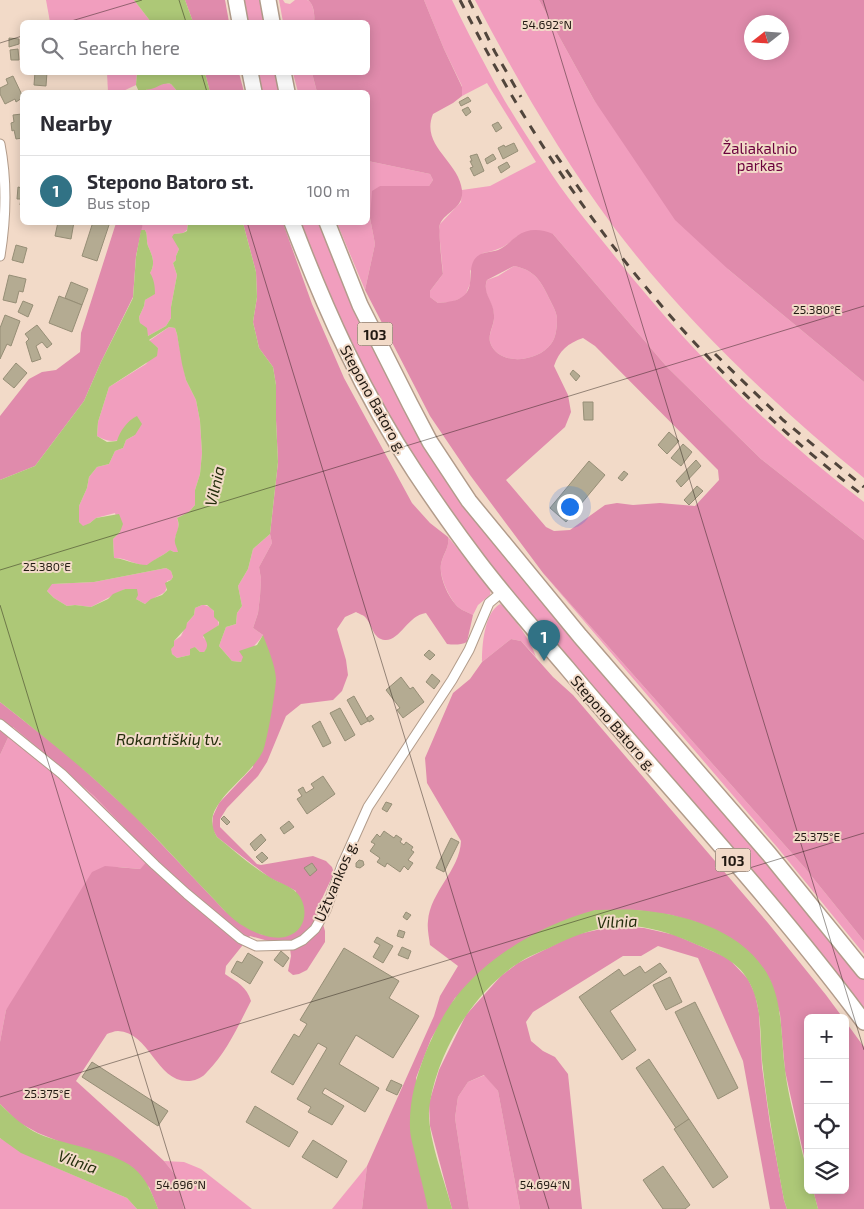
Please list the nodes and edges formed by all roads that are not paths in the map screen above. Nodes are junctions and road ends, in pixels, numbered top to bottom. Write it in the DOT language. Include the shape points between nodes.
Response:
graph roads {
  1 [pos="236,0"];
  2 [pos="268,0"];
  3 [pos="240,20"];
  4 [pos="272,20"];
  5 [pos="251,75"];
  6 [pos="284,75"];
  7 [pos="254,90"];
  8 [pos="287,90"];
  9 [pos="0,144"];
  10 [pos="293,225"];
  11 [pos="328,225"];
  12 [pos="0,256"];
  13 [pos="502,592"];
  14 [pos="0,724"];
  15 [pos="864,971"];
  16 [pos="864,1022"];
  1 -- 3 [label="main road"];
  2 -- 4 [label="main road"];
  5 -- 7 [label="main road"];
  6 -- 8 [label="main road"];
  9 -- 12 [label="street" via="4,192"];
  10 -- 13 [label="main road, Stepono Batoro g. / 103" via="332,321 379,414 444,515"];
  11 -- 15 [label="main road, Stepono Batoro g. / 103" via="360,305 410,404 430,442 469,501 580,636 770,854"];
  13 -- 14 [label="street, Užtvankos g." via="489,603 452,680 368,807 326,910 315,929 294,945 256,946 241,939 187,894 62,774"];
  13 -- 16 [label="main road, Stepono Batoro g. / 103" via="752,882"];
}
